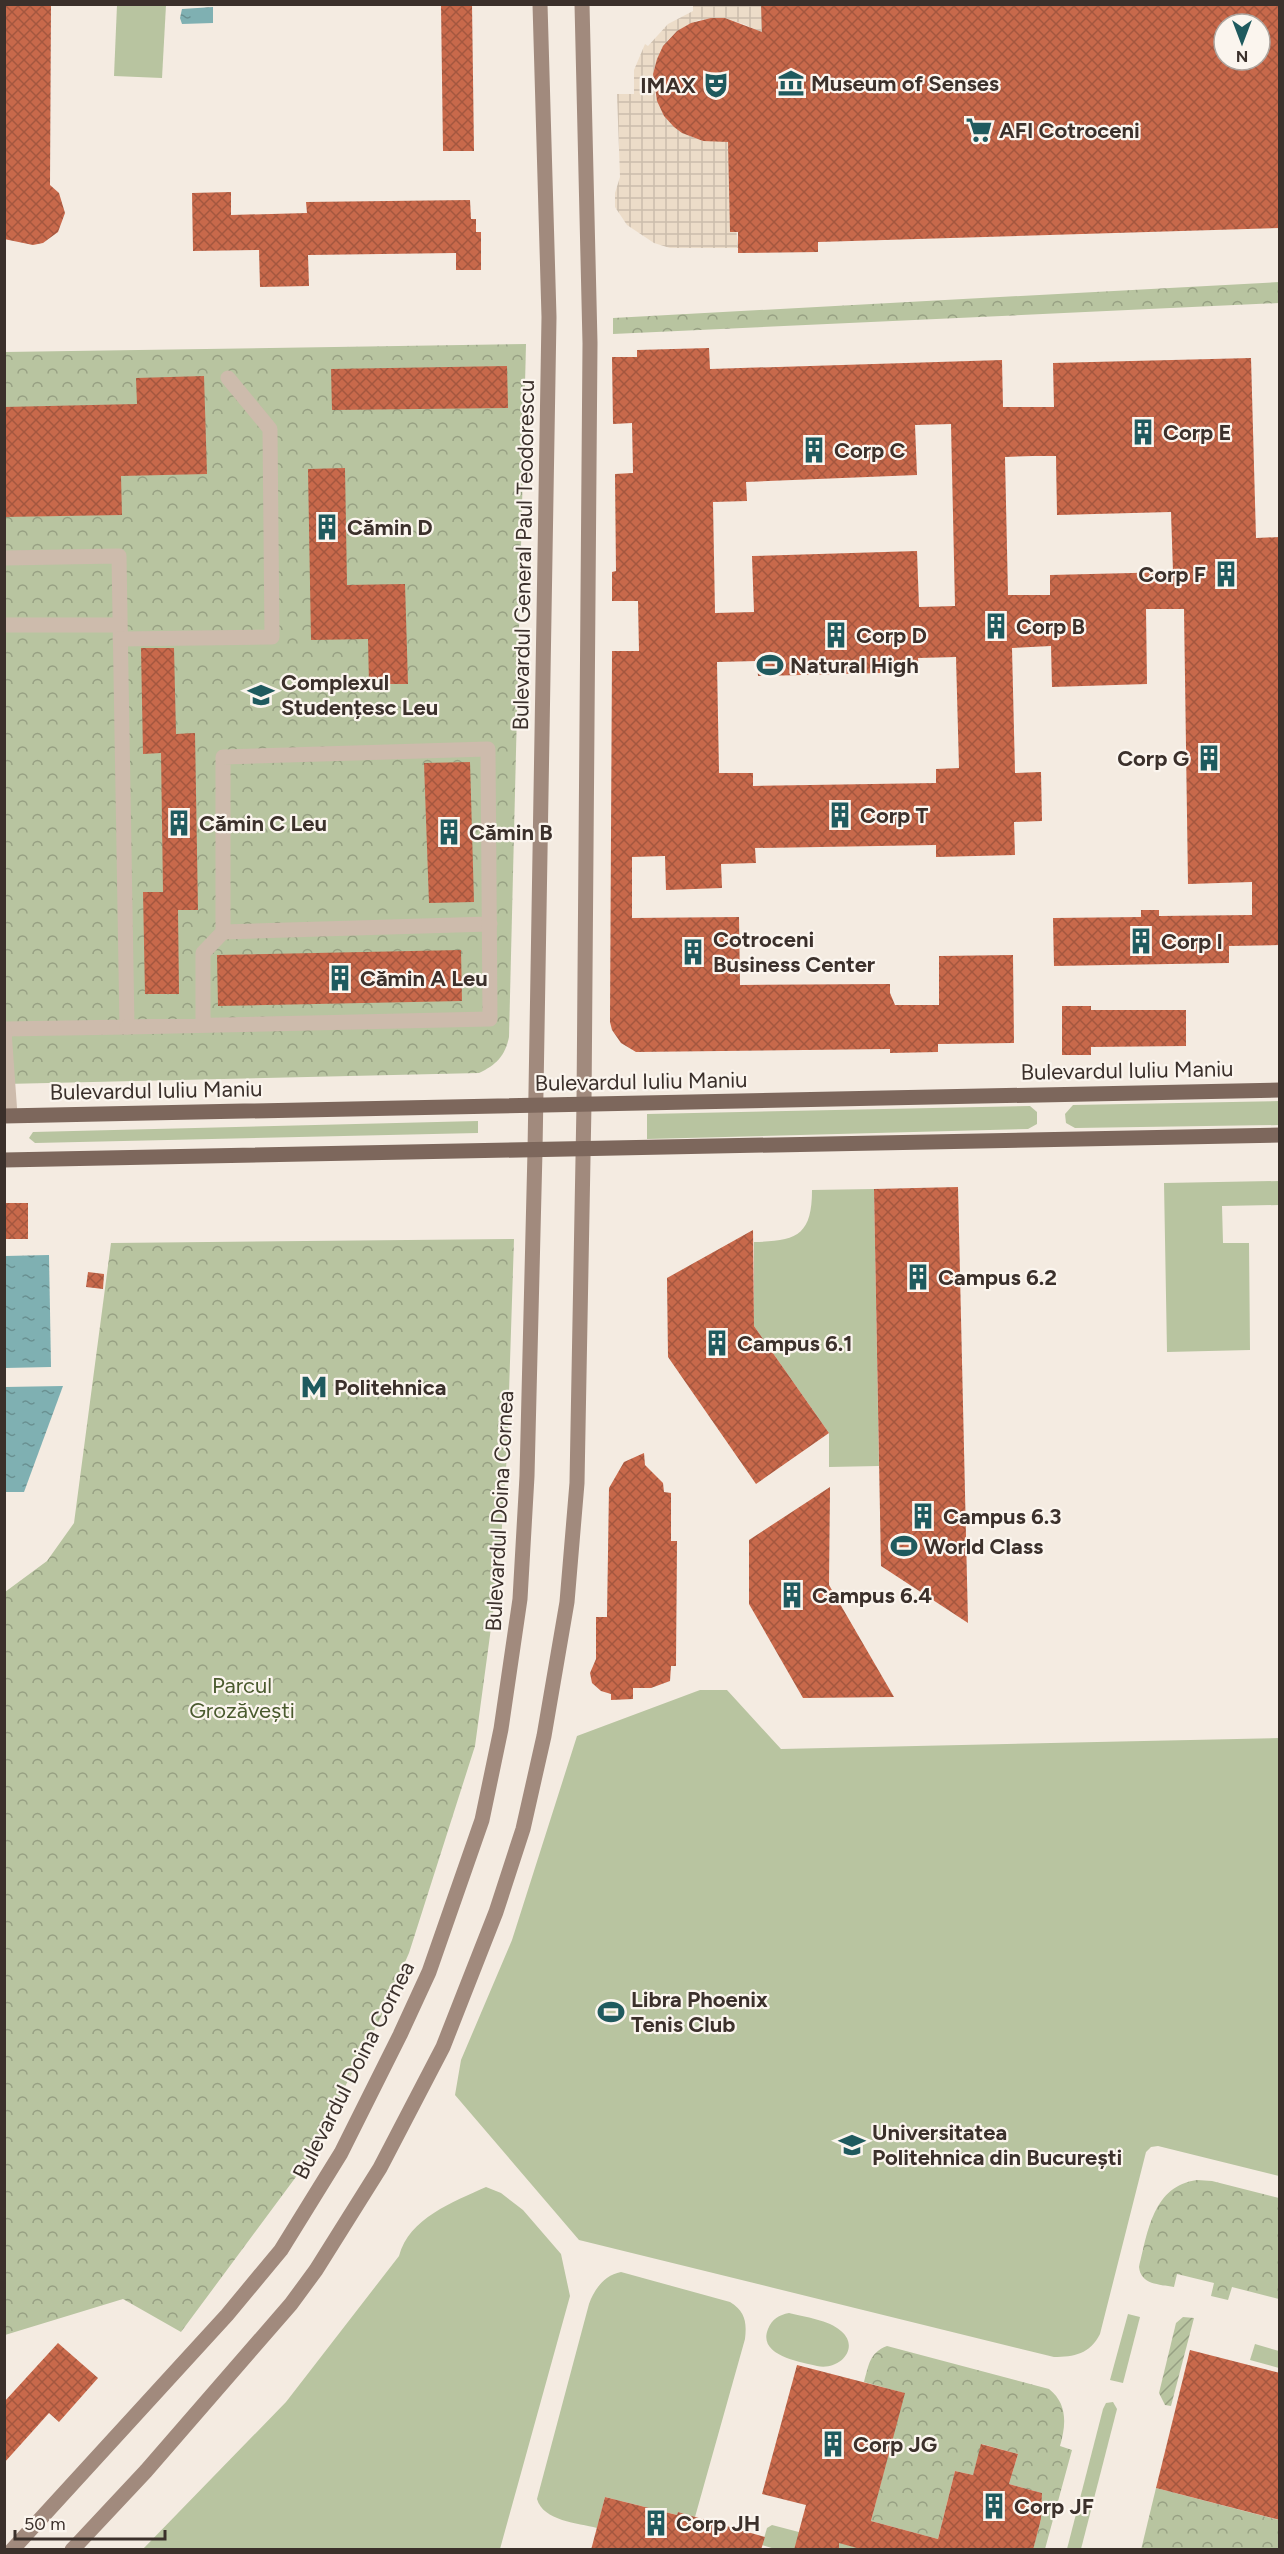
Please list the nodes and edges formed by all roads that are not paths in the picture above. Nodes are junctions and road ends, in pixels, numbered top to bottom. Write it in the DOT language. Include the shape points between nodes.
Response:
graph roads {
  1 [pos="540,4"];
  2 [pos="582,4"];
  3 [pos="228,378"];
  4 [pos="4,558"];
  5 [pos="4,625"];
  6 [pos="120,632"];
  7 [pos="490,924"];
  8 [pos="223,932"];
  9 [pos="203,1025"];
  10 [pos="127,1027"];
  11 [pos="4,1030"];
  12 [pos="1280,1090"];
  13 [pos="584,1104"];
  14 [pos="535,1106"];
  15 [pos="7,1115"];
  16 [pos="1280,1135"];
  17 [pos="583,1150"];
  18 [pos="535,1151"];
  19 [pos="4,1160"];
  20 [pos="12,2550"];
  21 [pos="72,2550"];
  1 -- 14 [label="main road, Bulevardul General Paul Teodorescu" via="549,316"];
  2 -- 13 [label="main road" via="590,342"];
  3 -- 6 [label="street" via="270,429 272,637"];
  4 -- 6 [label="street" via="119,556"];
  5 -- 6 [label="street"];
  6 -- 10 [label="street"];
  7 -- 8 [label="street"];
  7 -- 8 [label="street" via="488,749 223,757"];
  7 -- 9 [label="street" via="490,1019"];
  8 -- 9 [label="street" via="203,953"];
  9 -- 10 [label="street"];
  10 -- 11 [label="street"];
  11 -- 15 [label="street"];
  12 -- 13 [label="main road, Bulevardul Iuliu Maniu"];
  13 -- 14 [label="main road, Bulevardul Iuliu Maniu"];
  13 -- 17 [label="main road"];
  14 -- 15 [label="main road, Bulevardul Iuliu Maniu"];
  14 -- 18 [label="main road, Bulevardul General Paul Teodorescu"];
  16 -- 17 [label="main road"];
  17 -- 18 [label="main road"];
  17 -- 21 [label="main road" via="577,1483 567,1602 524,1829 496,1912 422,2091 316,2270 258,2344"];
  18 -- 19 [label="main road"];
  18 -- 20 [label="main road, Bulevardul Doina Cornea" via="520,1599 501,1730 482,1820 429,1972 341,2153 281,2250 227,2315"];
}
